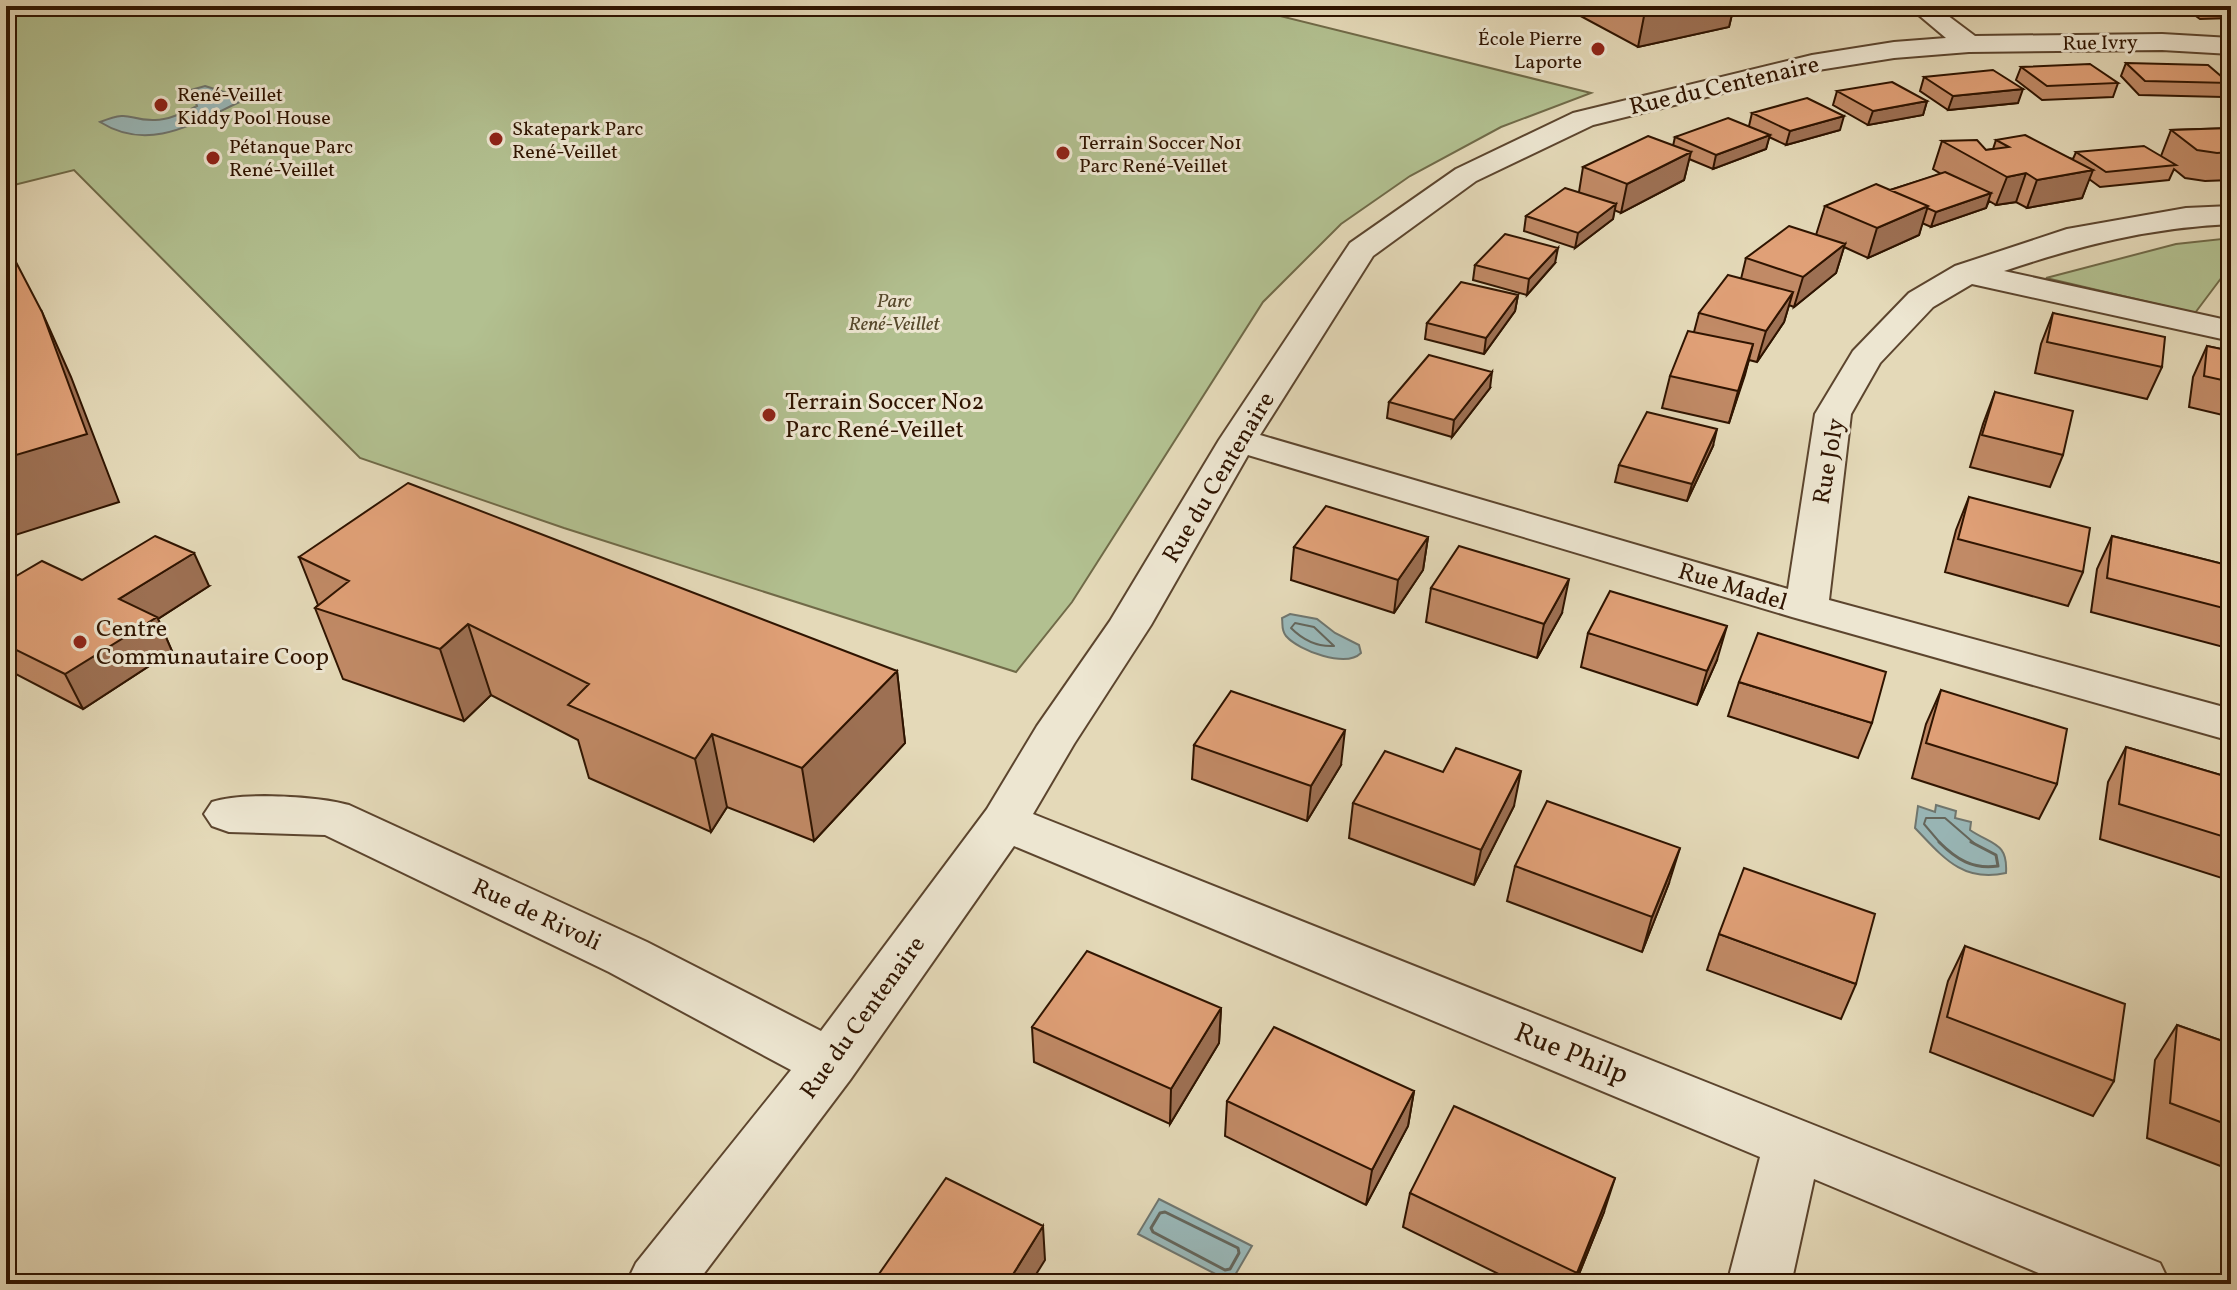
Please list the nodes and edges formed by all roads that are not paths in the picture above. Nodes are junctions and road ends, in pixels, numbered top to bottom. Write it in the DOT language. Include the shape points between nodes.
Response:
graph roads {
  1 [pos="1920,6"];
  2 [pos="1969,44"];
  3 [pos="2231,46"];
  4 [pos="2231,215"];
  5 [pos="1967,273"];
  6 [pos="2231,331"];
  7 [pos="1238,440"];
  8 [pos="1807,608"];
  9 [pos="2231,725"];
  10 [pos="229,814"];
  11 [pos="1004,822"];
  12 [pos="830,1063"];
  13 [pos="1793,1142"];
  14 [pos="658,1284"];
  15 [pos="1759,1284"];
  16 [pos="2138,1284"];
  1 -- 2 [label="street"];
  2 -- 3 [label="street, Rue Ivry"];
  2 -- 7 [label="street, Rue du Centenaire" via="1812,63 1643,102 1583,119 1466,175 1361,250"];
  4 -- 5 [label="street, Rue Joly" via="2186,217 2078,236"];
  5 -- 6 [label="street"];
  5 -- 8 [label="street, Rue Joly" via="1921,300 1865,358 1833,414"];
  7 -- 8 [label="street, Rue Madel"];
  7 -- 11 [label="street, Rue du Centenaire"];
  8 -- 9 [label="street, Rue Madel"];
  10 -- 12 [label="street, Rue de Rivoli" via="332,818 628,957"];
  11 -- 12 [label="street, Rue du Centenaire"];
  11 -- 13 [label="street, Rue Philp"];
  12 -- 14 [label="street, Rue du Centenaire"];
  13 -- 15 [label="street"];
  13 -- 16 [label="street, Rue Philp"];
}
